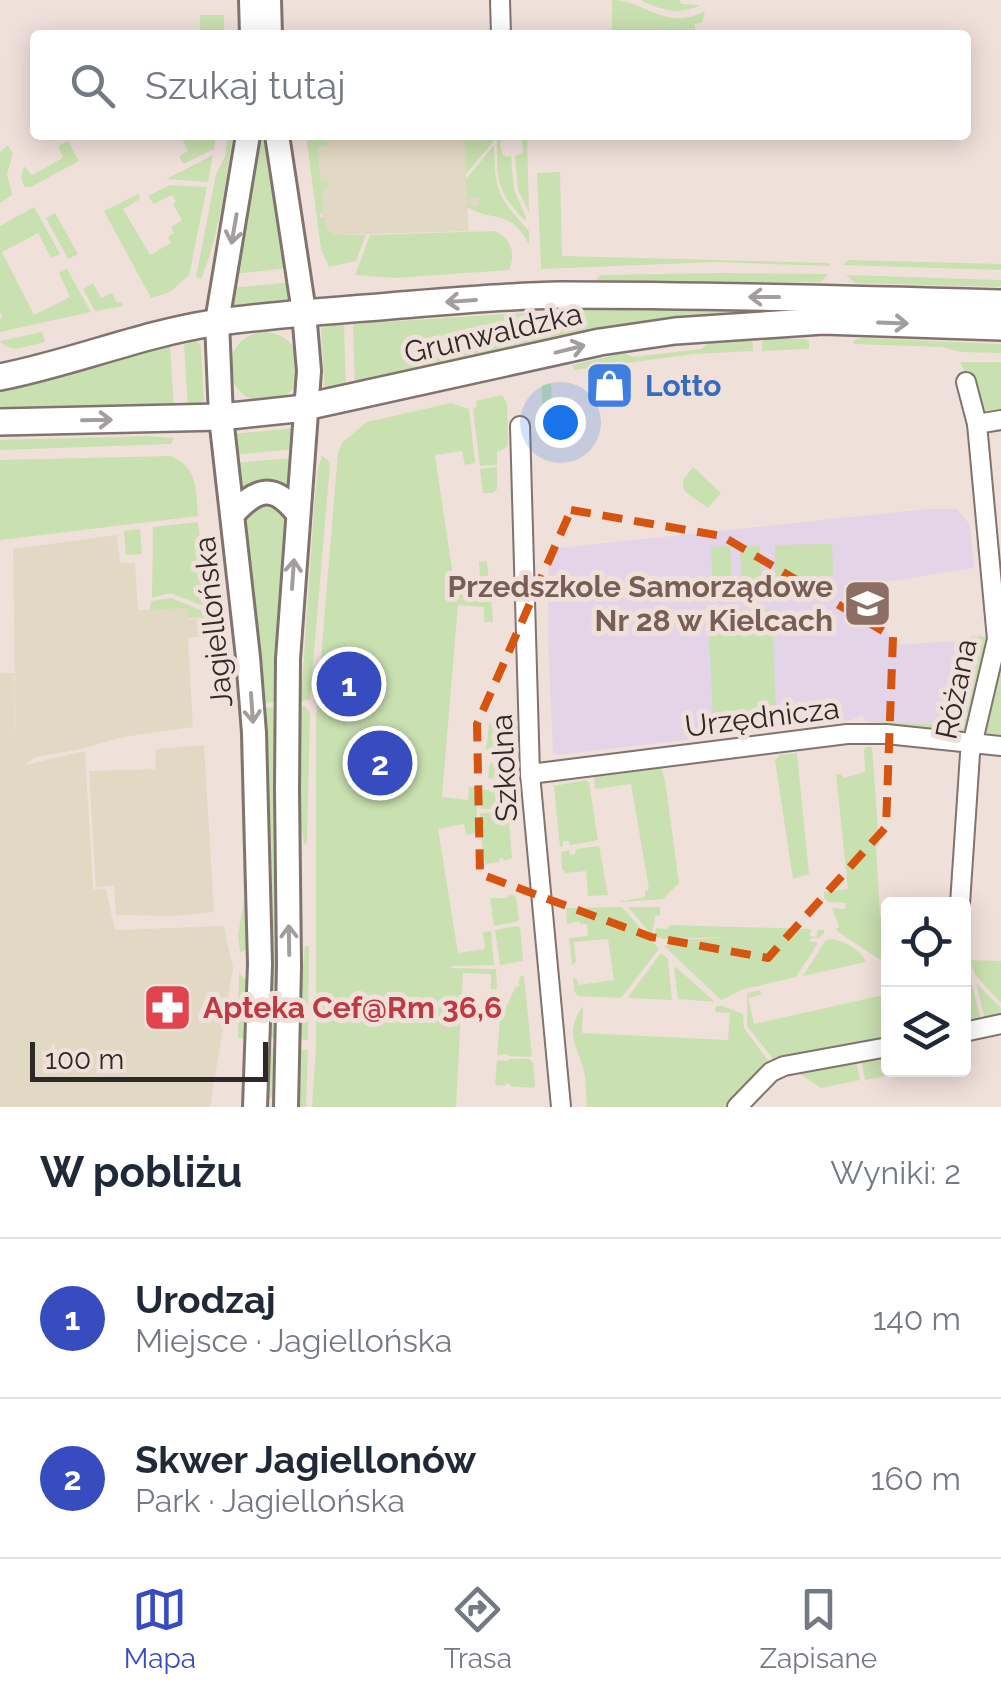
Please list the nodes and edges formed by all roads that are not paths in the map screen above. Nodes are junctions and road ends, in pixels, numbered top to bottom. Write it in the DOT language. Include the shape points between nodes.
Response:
graph roads {
  1 [pos="251,0"];
  2 [pos="269,0"];
  3 [pos="500,0"];
  4 [pos="252,30"];
  5 [pos="270,30"];
  6 [pos="501,30"];
  7 [pos="247,140"];
  8 [pos="278,140"];
  9 [pos="1001,303"];
  10 [pos="304,312"];
  11 [pos="217,322"];
  12 [pos="1001,327"];
  13 [pos="0,377"];
  14 [pos="966,382"];
  15 [pos="307,407"];
  16 [pos="221,417"];
  17 [pos="1001,420"];
  18 [pos="0,422"];
  19 [pos="978,424"];
  20 [pos="520,426"];
  21 [pos="232,514"];
  22 [pos="298,514"];
  23 [pos="972,744"];
  24 [pos="1001,746"];
  25 [pos="530,774"];
  26 [pos="961,897"];
  27 [pos="1001,1024"];
  28 [pos="971,1030"];
  29 [pos="881,1047"];
  30 [pos="255,1107"];
  31 [pos="286,1107"];
  32 [pos="561,1107"];
  33 [pos="737,1107"];
  1 -- 4 [label="street"];
  2 -- 5 [label="street"];
  3 -- 6 [label="street"];
  7 -- 11 [label="street, Jagiellońska, one-way"];
  8 -- 10 [label="street"];
  9 -- 10 [label="main road, Grunwaldzka, one-way" via="558,295"];
  10 -- 11 [label="main road, Grunwaldzka"];
  10 -- 15 [label="street"];
  11 -- 13 [label="main road, Grunwaldzka"];
  11 -- 16 [label="street, Jagiellońska"];
  15 -- 12 [label="main road, Grunwaldzka, one-way" via="648,334 823,321"];
  14 -- 19 [label="street, Różana"];
  15 -- 16 [label="main road, Grunwaldzka"];
  15 -- 22 [label="street"];
  18 -- 16 [label="main road, Grunwaldzka, one-way"];
  16 -- 21 [label="street, Jagiellońska"];
  17 -- 19 [label="street"];
  19 -- 23 [label="street, Różana" via="998,643"];
  20 -- 25 [label="street, Szkolna"];
  21 -- 22 [label="street" via="247,498 275,492"];
  21 -- 30 [label="street, Jagiellońska, one-way" via="254,751 260,964"];
  31 -- 22 [label="street, one-way" via="287,689"];
  23 -- 24 [label="street, Urzędnicza"];
  23 -- 25 [label="street, Urzędnicza" via="847,734"];
  23 -- 26 [label="street, Różana"];
  25 -- 32 [label="street, Szkolna"];
  27 -- 28 [label="street"];
  29 -- 33 [label="street" via="784,1066"];
}
